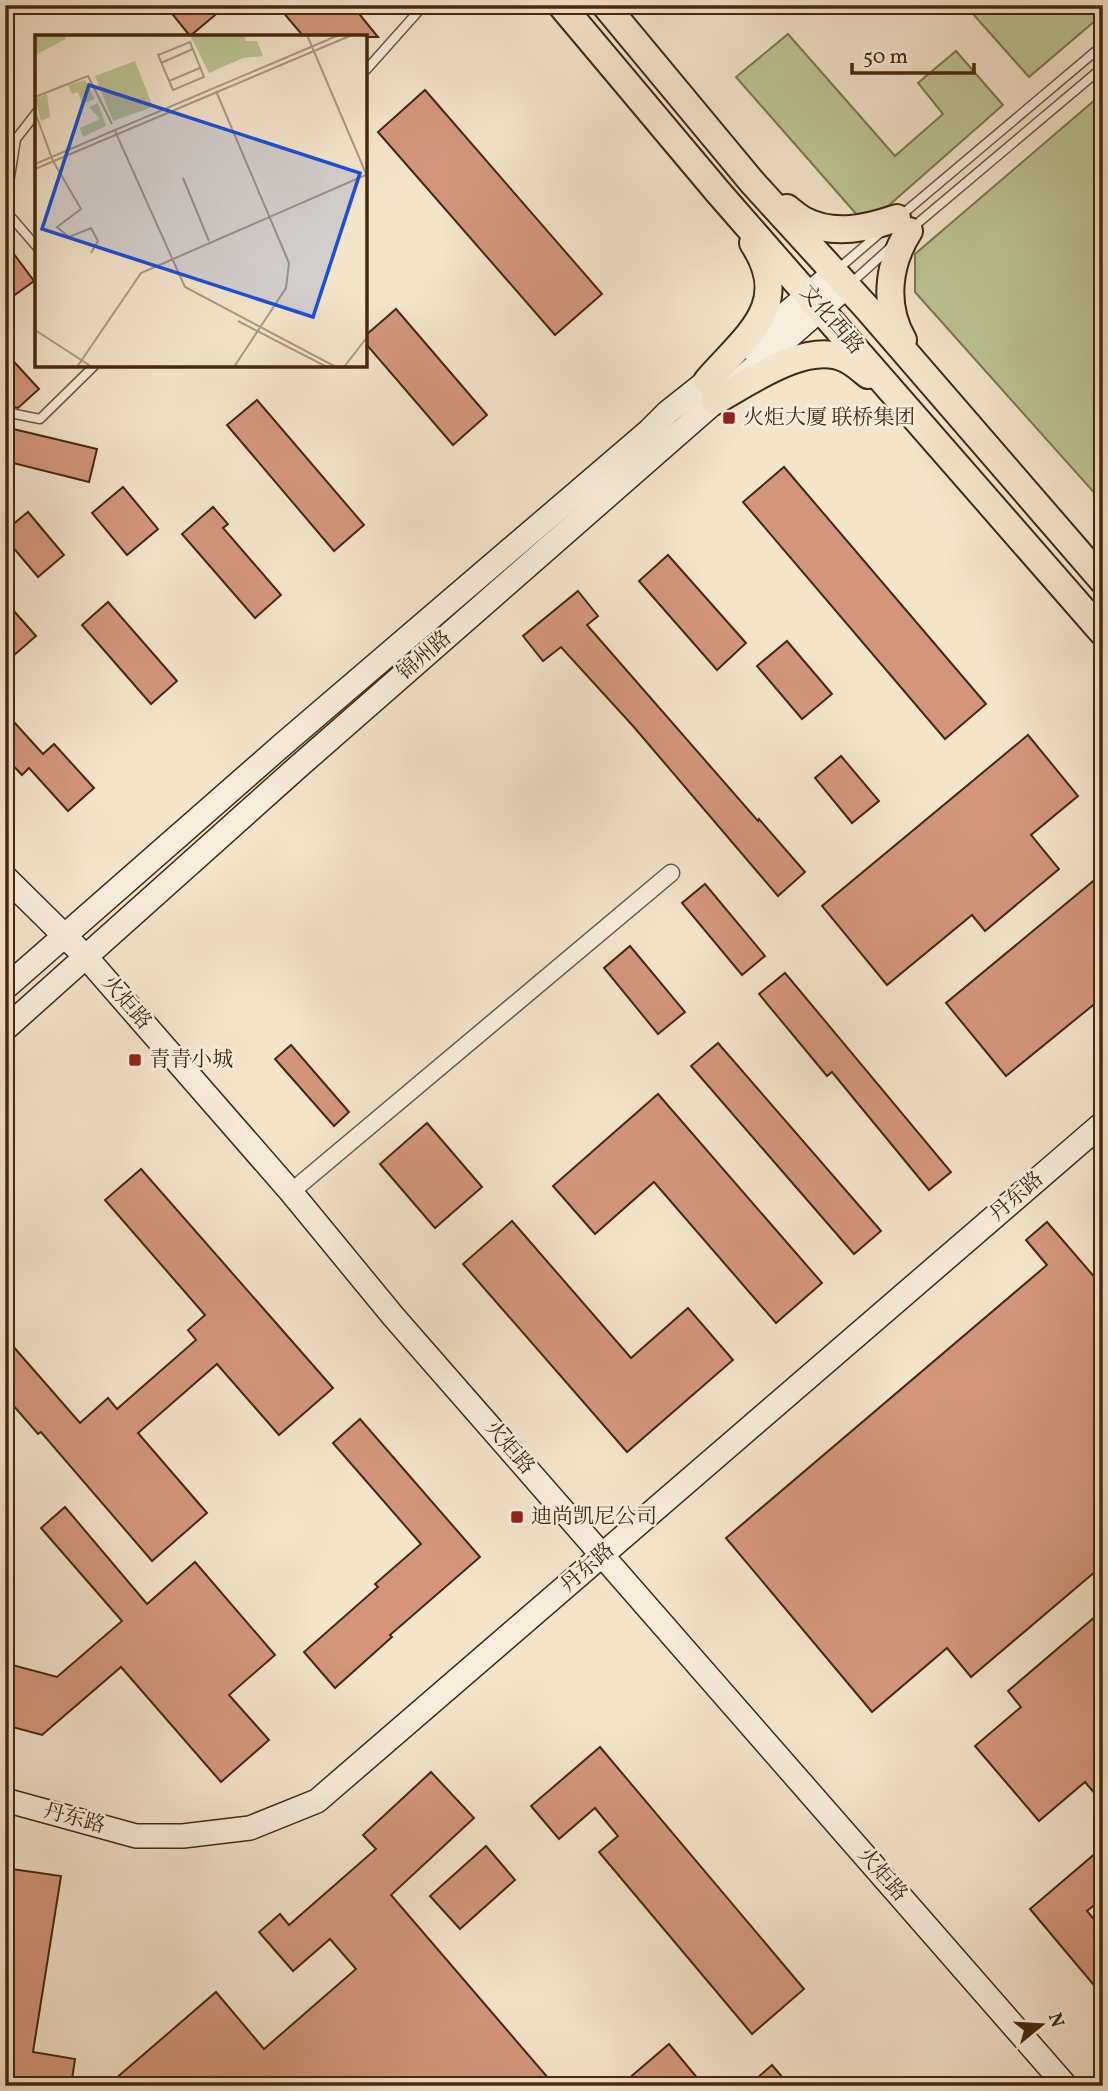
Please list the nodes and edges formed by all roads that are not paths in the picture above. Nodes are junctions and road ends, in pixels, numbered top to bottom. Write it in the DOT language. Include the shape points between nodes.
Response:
graph roads {
  1 [pos="424,5"];
  2 [pos="561,5"];
  3 [pos="605,5"];
  4 [pos="1103,45"];
  5 [pos="1103,66"];
  6 [pos="368,68"];
  7 [pos="35,115"];
  8 [pos="752,182"];
  9 [pos="718,192"];
  10 [pos="5,209"];
  11 [pos="903,225"];
  12 [pos="35,245"];
  13 [pos="841,279"];
  14 [pos="815,301"];
  15 [pos="92,368"];
  16 [pos="928,380"];
  17 [pos="711,391"];
  18 [pos="902,402"];
  19 [pos="5,412"];
  20 [pos="1103,581"];
  21 [pos="1103,634"];
  22 [pos="671,873"];
  23 [pos="5,877"];
  24 [pos="65,934"];
  25 [pos="86,957"];
  26 [pos="5,988"];
  27 [pos="5,1029"];
  28 [pos="1103,1123"];
  29 [pos="291,1192"];
  30 [pos="603,1555"];
  31 [pos="5,1800"];
  32 [pos="1066,2086"];
  1 -- 6 [label="lane"];
  2 -- 9 [label="main road, 文化西路"];
  3 -- 8 [label="main road, 文化西路"];
  4 -- 11 [label="lane"];
  5 -- 11 [label="lane"];
  7 -- 10 [label="lane" via="16,139"];
  8 -- 11 [label="main road" via="804,221 821,227"];
  8 -- 13 [label="main road, 文化西路"];
  9 -- 14 [label="main road, 文化西路"];
  9 -- 17 [label="main road" via="760,254 771,290 757,325"];
  10 -- 12 [label="lane"];
  11 -- 13 [label="lane"];
  11 -- 13 [label="lane"];
  11 -- 16 [label="main road" via="890,279 891,303 901,336"];
  13 -- 14 [label="main road, 锦州路"];
  13 -- 16 [label="main road, 文化西路"];
  14 -- 17 [label="main road, 锦州路"];
  14 -- 18 [label="main road, 文化西路"];
  15 -- 19 [label="lane" via="40,419"];
  16 -- 20 [label="main road, 文化西路"];
  17 -- 18 [label="main road" via="814,354 832,355 845,358"];
  17 -- 24 [label="main road, 锦州路" via="668,412"];
  17 -- 25 [label="main road, 锦州路"];
  18 -- 21 [label="main road, 文化西路"];
  22 -- 29 [label="street"];
  23 -- 24 [label="main road, 火炬路"];
  24 -- 25 [label="main road, 火炬路"];
  24 -- 26 [label="main road, 锦州路"];
  25 -- 27 [label="main road, 锦州路"];
  25 -- 29 [label="main road, 火炬路"];
  28 -- 30 [label="main road, 丹东路"];
  29 -- 30 [label="main road, 火炬路"];
  30 -- 31 [label="main road, 丹东路" via="317,1801 250,1828 136,1836"];
  30 -- 32 [label="main road, 火炬路"];
}
